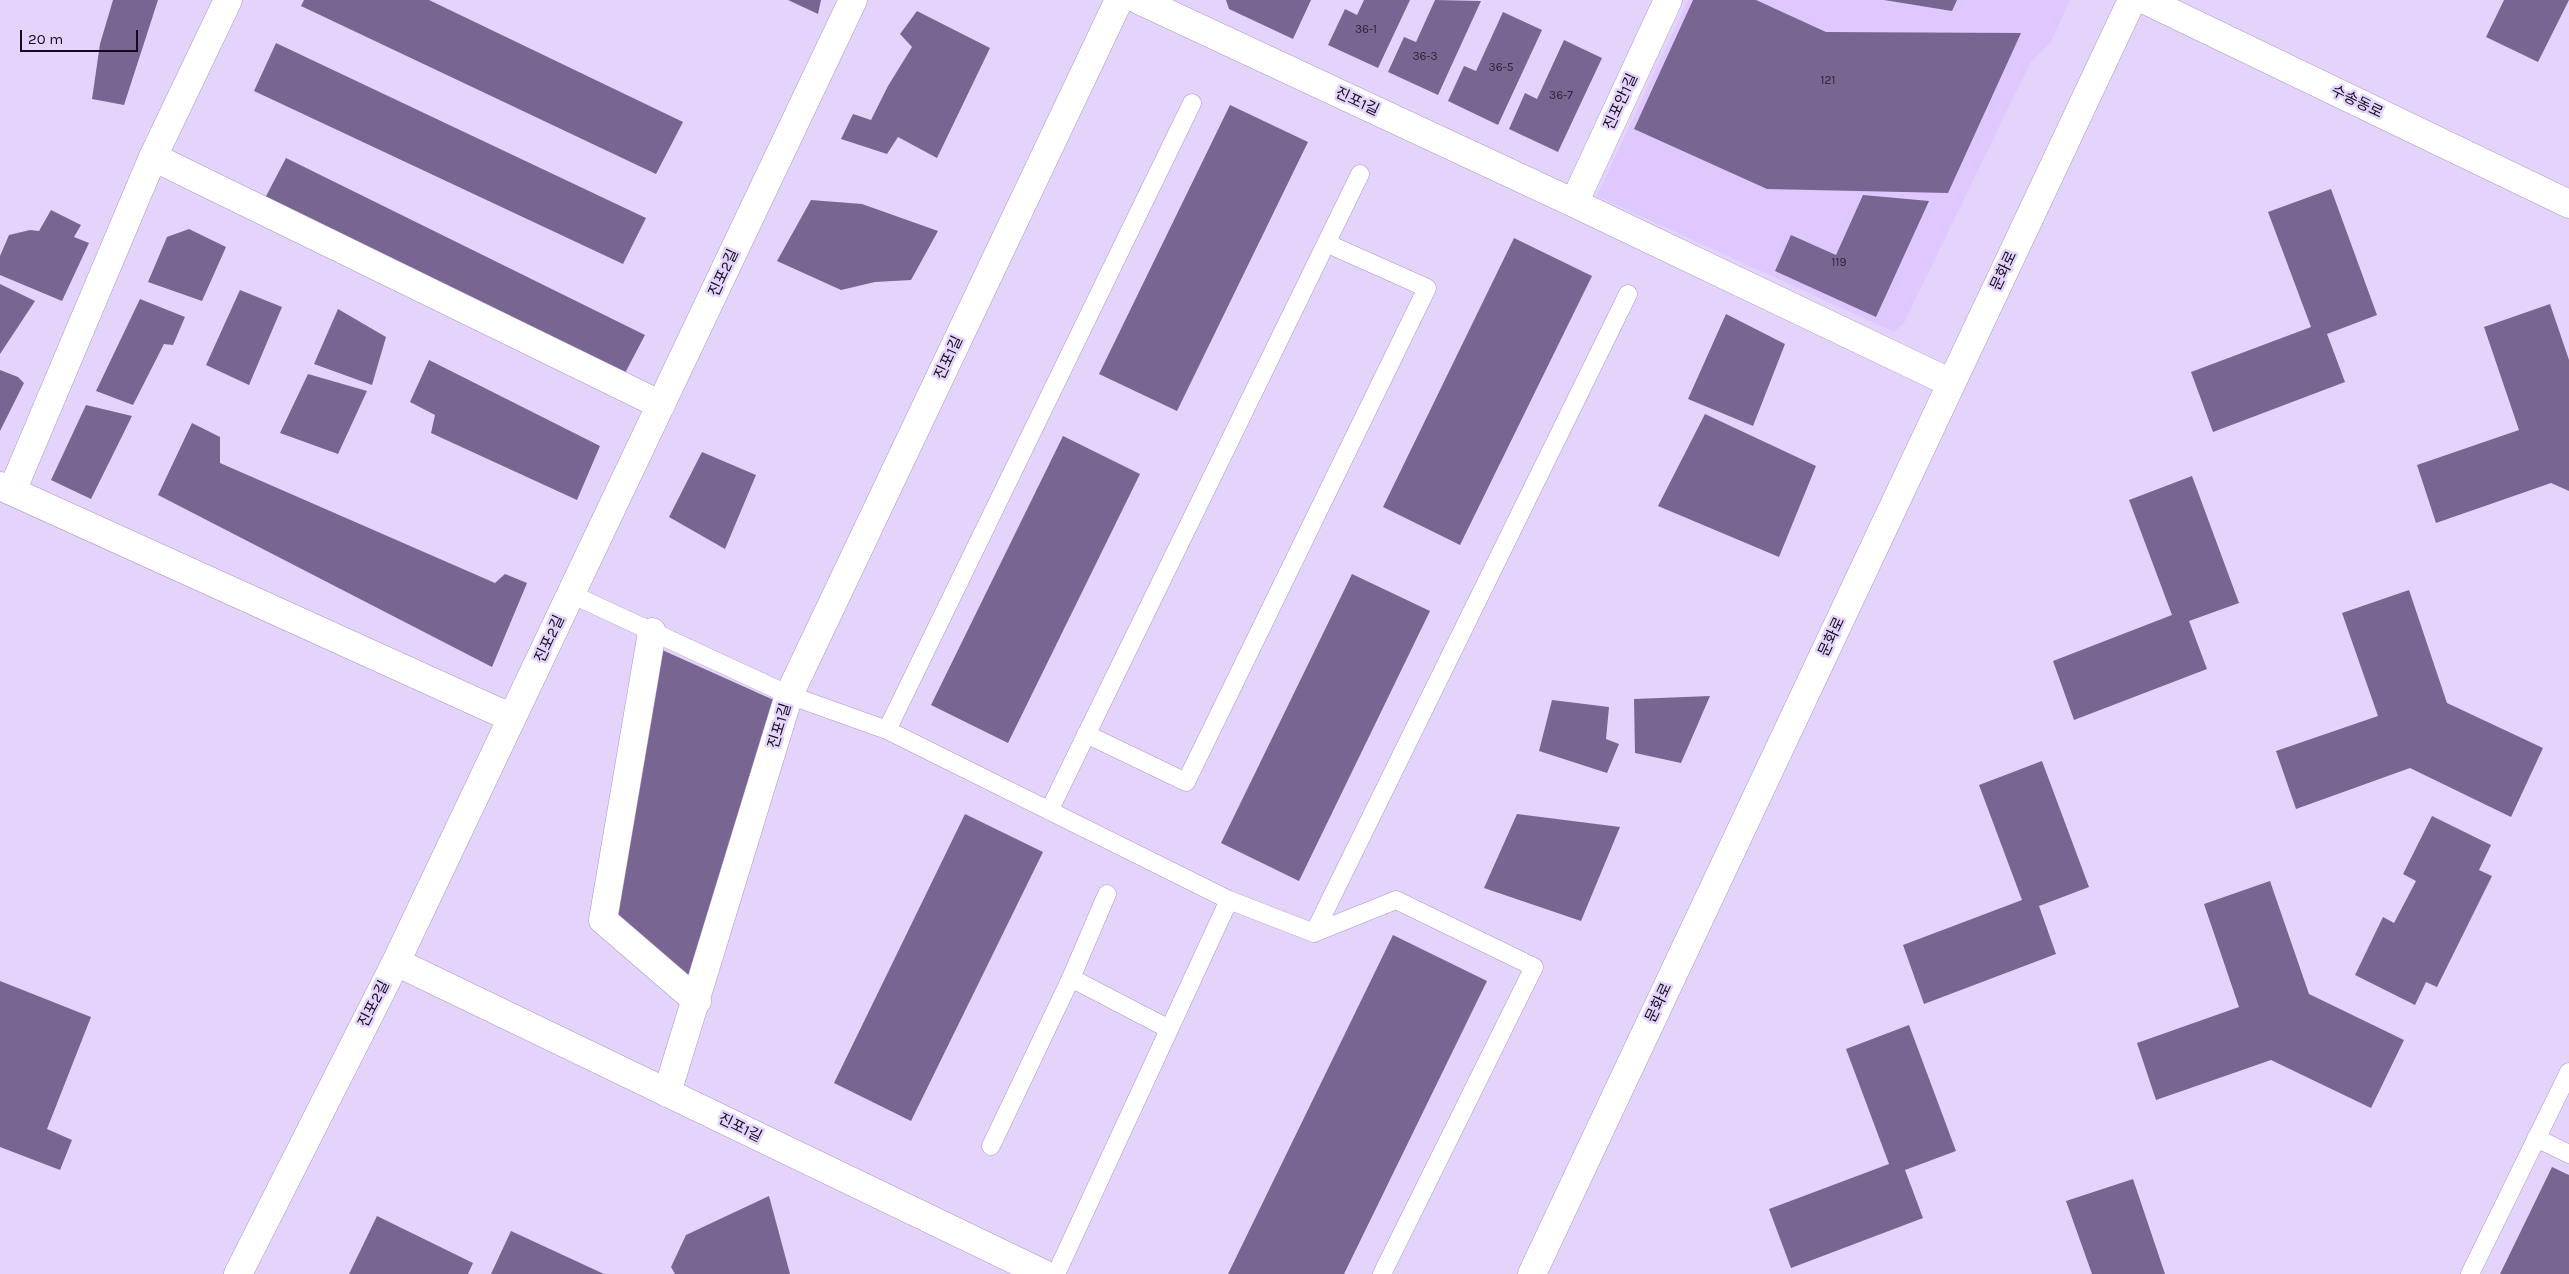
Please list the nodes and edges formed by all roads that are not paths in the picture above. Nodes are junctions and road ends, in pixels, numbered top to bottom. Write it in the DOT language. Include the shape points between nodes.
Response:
graph roads {
  1 [pos="228,0"];
  2 [pos="854,0"];
  3 [pos="1119,0"];
  4 [pos="1139,0"];
  5 [pos="1668,0"];
  6 [pos="2132,0"];
  7 [pos="2145,0"];
  8 [pos="1192,103"];
  9 [pos="154,157"];
  10 [pos="1360,174"];
  11 [pos="1574,203"];
  12 [pos="2569,204"];
  13 [pos="1326,243"];
  14 [pos="1628,294"];
  15 [pos="1951,383"];
  16 [pos="661,405"];
  17 [pos="6,489"];
  18 [pos="571,594"];
  19 [pos="652,632"];
  20 [pos="790,695"];
  21 [pos="512,718"];
  22 [pos="886,730"];
  23 [pos="1086,734"];
  24 [pos="1049,811"];
  25 [pos="1106,894"];
  26 [pos="1229,900"];
  27 [pos="1314,933"];
  28 [pos="396,962"];
  29 [pos="1071,978"];
  30 [pos="697,1001"];
  31 [pos="1170,1029"];
  32 [pos="2569,1072"];
  33 [pos="667,1093"];
  34 [pos="2536,1138"];
  35 [pos="991,1146"];
  36 [pos="2569,1154"];
  37 [pos="1534,1273"];
  38 [pos="238,1274"];
  39 [pos="1044,1274"];
  40 [pos="1056,1274"];
  41 [pos="1382,1274"];
  42 [pos="2470,1274"];
  1 -- 9 [label="street"];
  2 -- 16 [label="street, 진포2길"];
  3 -- 20 [label="street, 진포1길"];
  4 -- 11 [label="street, 진포1길"];
  5 -- 11 [label="street, 진포안1길"];
  6 -- 15 [label="street, 문화로"];
  7 -- 12 [label="street, 수송동로"];
  8 -- 22 [label="lane"];
  9 -- 16 [label="street"];
  9 -- 17 [label="street"];
  10 -- 13 [label="lane"];
  11 -- 15 [label="street, 진포1길"];
  13 -- 23 [label="lane"];
  13 -- 23 [label="lane" via="1427,288 1186,782"];
  14 -- 27 [label="lane"];
  15 -- 37 [label="street, 문화로"];
  16 -- 18 [label="street, 진포2길"];
  17 -- 21 [label="street"];
  18 -- 19 [label="lane"];
  18 -- 21 [label="street, 진포2길"];
  19 -- 20 [label="lane"];
  19 -- 30 [label="street" via="603,920"];
  20 -- 22 [label="lane"];
  20 -- 30 [label="street, 진포1길"];
  21 -- 28 [label="street, 진포2길"];
  22 -- 24 [label="lane"];
  23 -- 24 [label="lane"];
  24 -- 26 [label="lane"];
  25 -- 29 [label="lane"];
  26 -- 27 [label="lane"];
  26 -- 31 [label="lane"];
  27 -- 41 [label="lane" via="1396,900 1534,967"];
  28 -- 33 [label="street"];
  28 -- 38 [label="street, 진포2길"];
  29 -- 31 [label="lane"];
  29 -- 35 [label="lane"];
  30 -- 33 [label="street, 진포1길"];
  31 -- 40 [label="lane"];
  32 -- 34 [label="lane"];
  33 -- 39 [label="street, 진포1길"];
  34 -- 36 [label="lane"];
  34 -- 42 [label="lane"];
}
